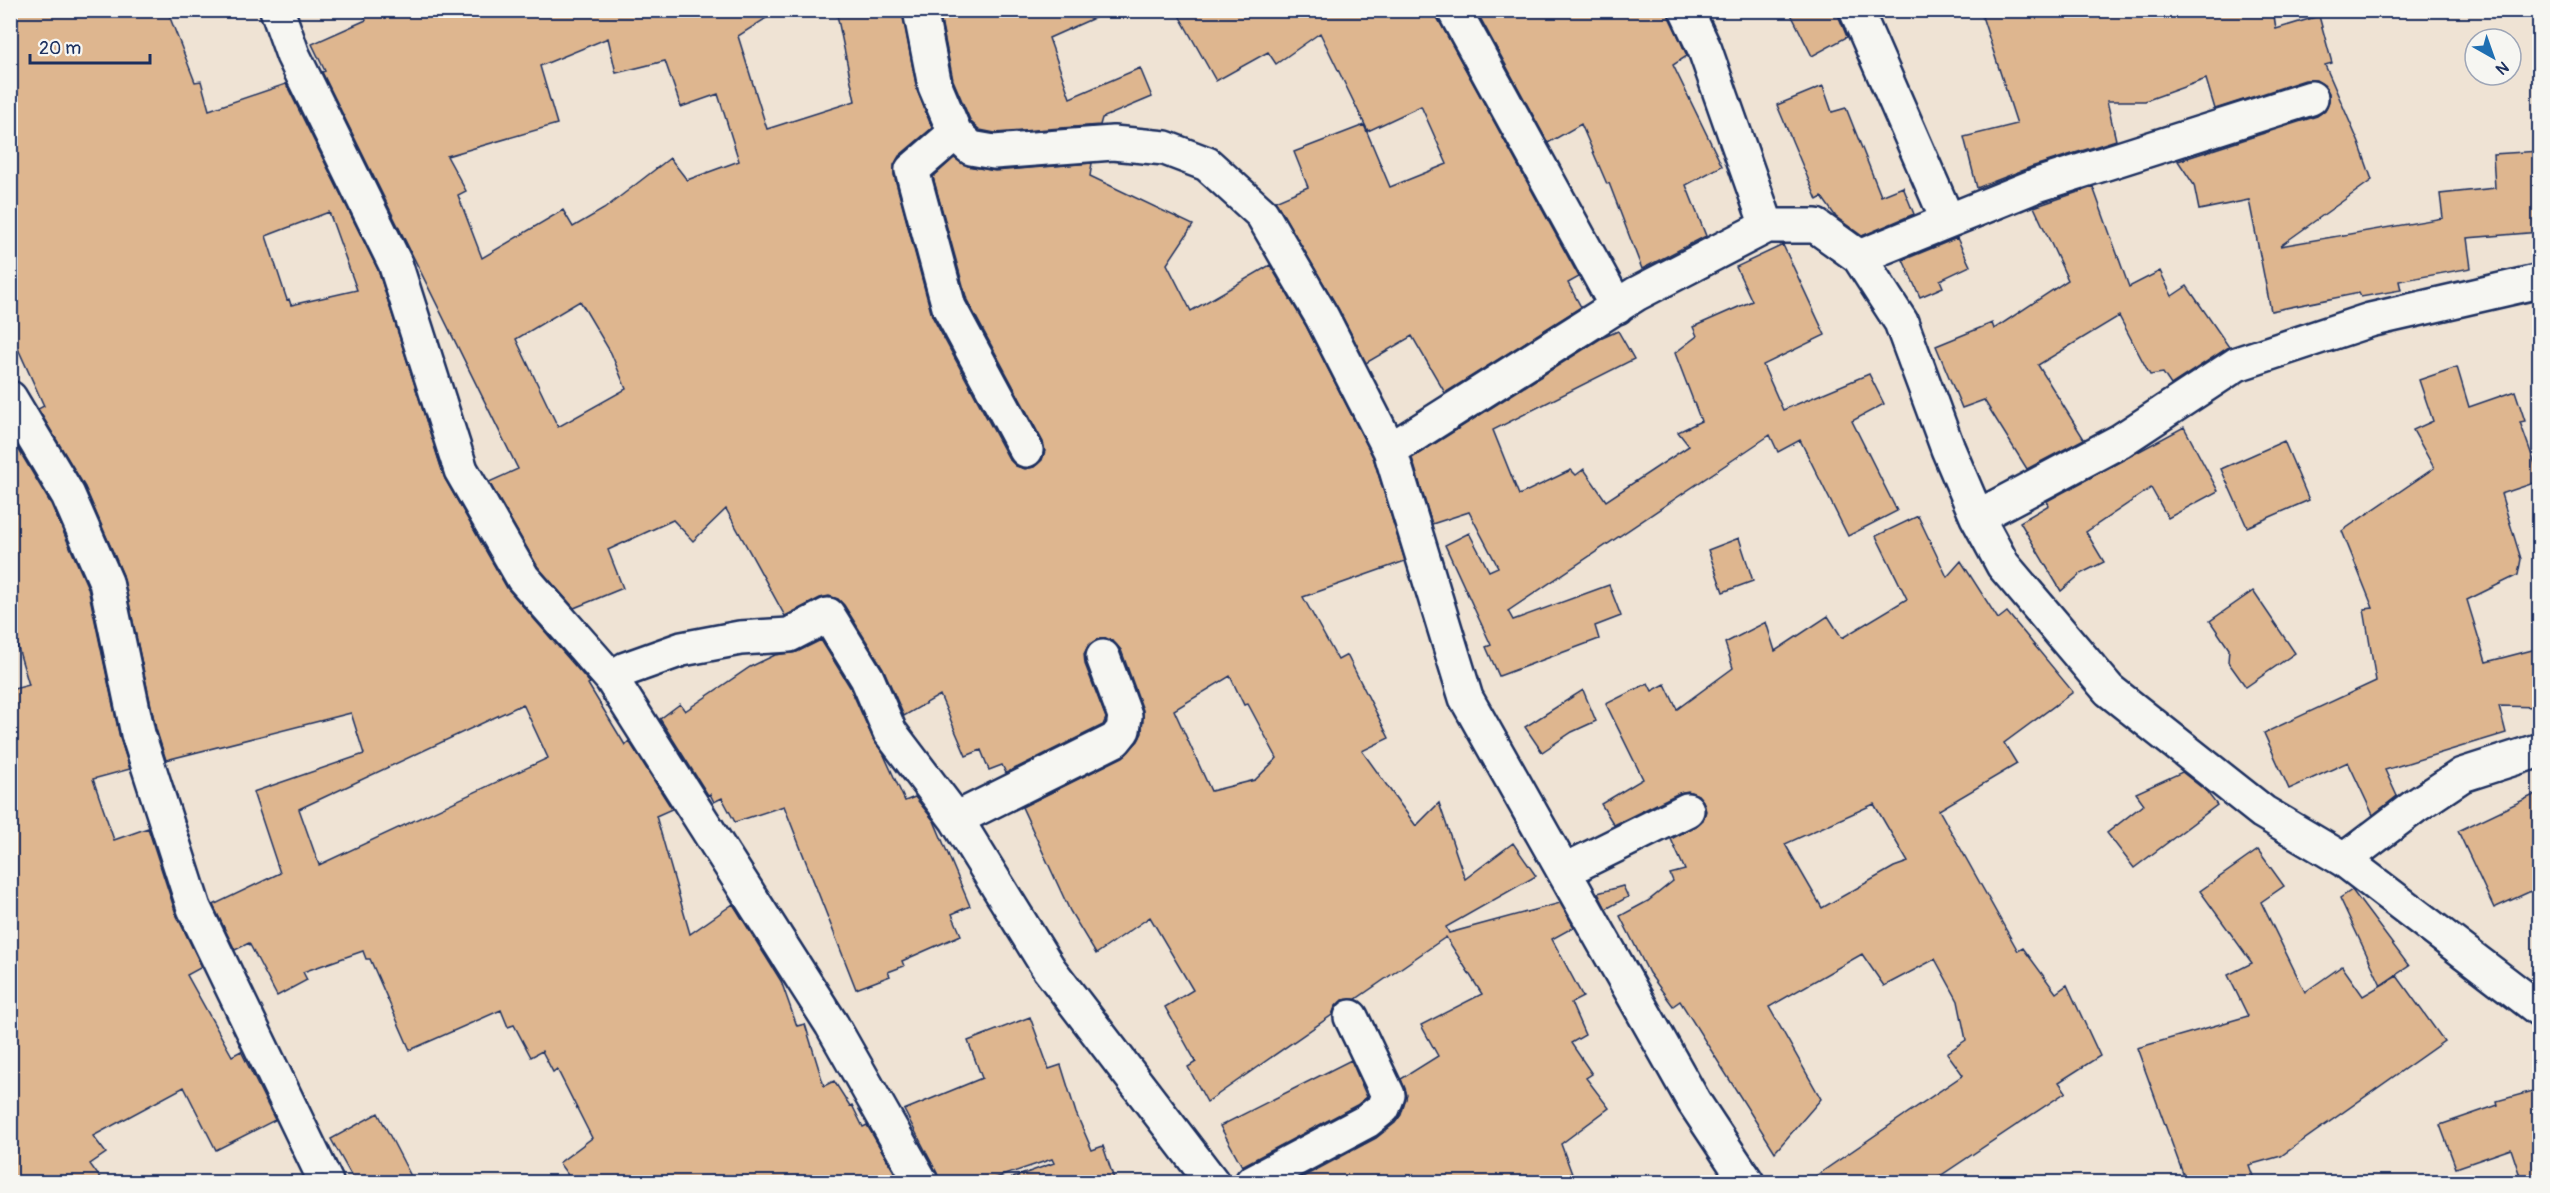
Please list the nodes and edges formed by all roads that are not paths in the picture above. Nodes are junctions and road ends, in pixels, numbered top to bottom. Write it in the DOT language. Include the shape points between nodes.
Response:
graph roads {
  1 [pos="277,10"];
  2 [pos="920,10"];
  3 [pos="1454,10"];
  4 [pos="1686,10"];
  5 [pos="1856,10"];
  6 [pos="2311,98"];
  7 [pos="955,133"];
  8 [pos="1948,221"];
  9 [pos="1767,226"];
  10 [pos="1859,258"];
  11 [pos="2540,281"];
  12 [pos="1617,307"];
  13 [pos="10,398"];
  14 [pos="1026,450"];
  15 [pos="1390,450"];
  16 [pos="1977,517"];
  17 [pos="1103,657"];
  18 [pos="611,678"];
  19 [pos="2540,750"];
  20 [pos="1687,810"];
  21 [pos="956,819"];
  22 [pos="2344,860"];
  23 [pos="1564,871"];
  24 [pos="2540,1010"];
  25 [pos="1351,1017"];
  26 [pos="326,1182"];
  27 [pos="921,1182"];
  28 [pos="1212,1182"];
  29 [pos="1252,1182"];
  30 [pos="1747,1182"];
  1 -- 18 [label="street" via="293,55 395,262 462,470 523,578"];
  2 -- 7 [label="street" via="935,86"];
  3 -- 12 [label="street"];
  4 -- 9 [label="street" via="1705,50"];
  5 -- 8 [label="street"];
  6 -- 8 [label="street" via="2037,185"];
  7 -- 14 [label="street" via="912,170 949,307"];
  7 -- 15 [label="street" via="971,148 994,152 1113,143 1165,148 1207,164 1262,214 1322,316"];
  8 -- 10 [label="street"];
  9 -- 10 [label="street" via="1816,226"];
  9 -- 12 [label="street"];
  10 -- 16 [label="street" via="1901,322"];
  11 -- 16 [label="street" via="2370,320 2237,364 2120,441"];
  12 -- 15 [label="street"];
  13 -- 26 [label="street" via="68,495 106,582 138,734 194,908"];
  15 -- 23 [label="street" via="1466,698"];
  16 -- 22 [label="street" via="2003,564 2109,690 2264,812"];
  17 -- 21 [label="street" via="1125,716 1124,730 1115,740"];
  18 -- 21 [label="street" via="682,649 740,638 789,635 828,615 867,678 890,732"];
  18 -- 27 [label="street" via="832,1025"];
  19 -- 22 [label="street" via="2462,774"];
  20 -- 23 [label="street"];
  21 -- 28 [label="street" via="1049,969"];
  22 -- 24 [label="street"];
  23 -- 30 [label="street" via="1694,1102"];
  25 -- 29 [label="street" via="1388,1095 1383,1108"];
}
